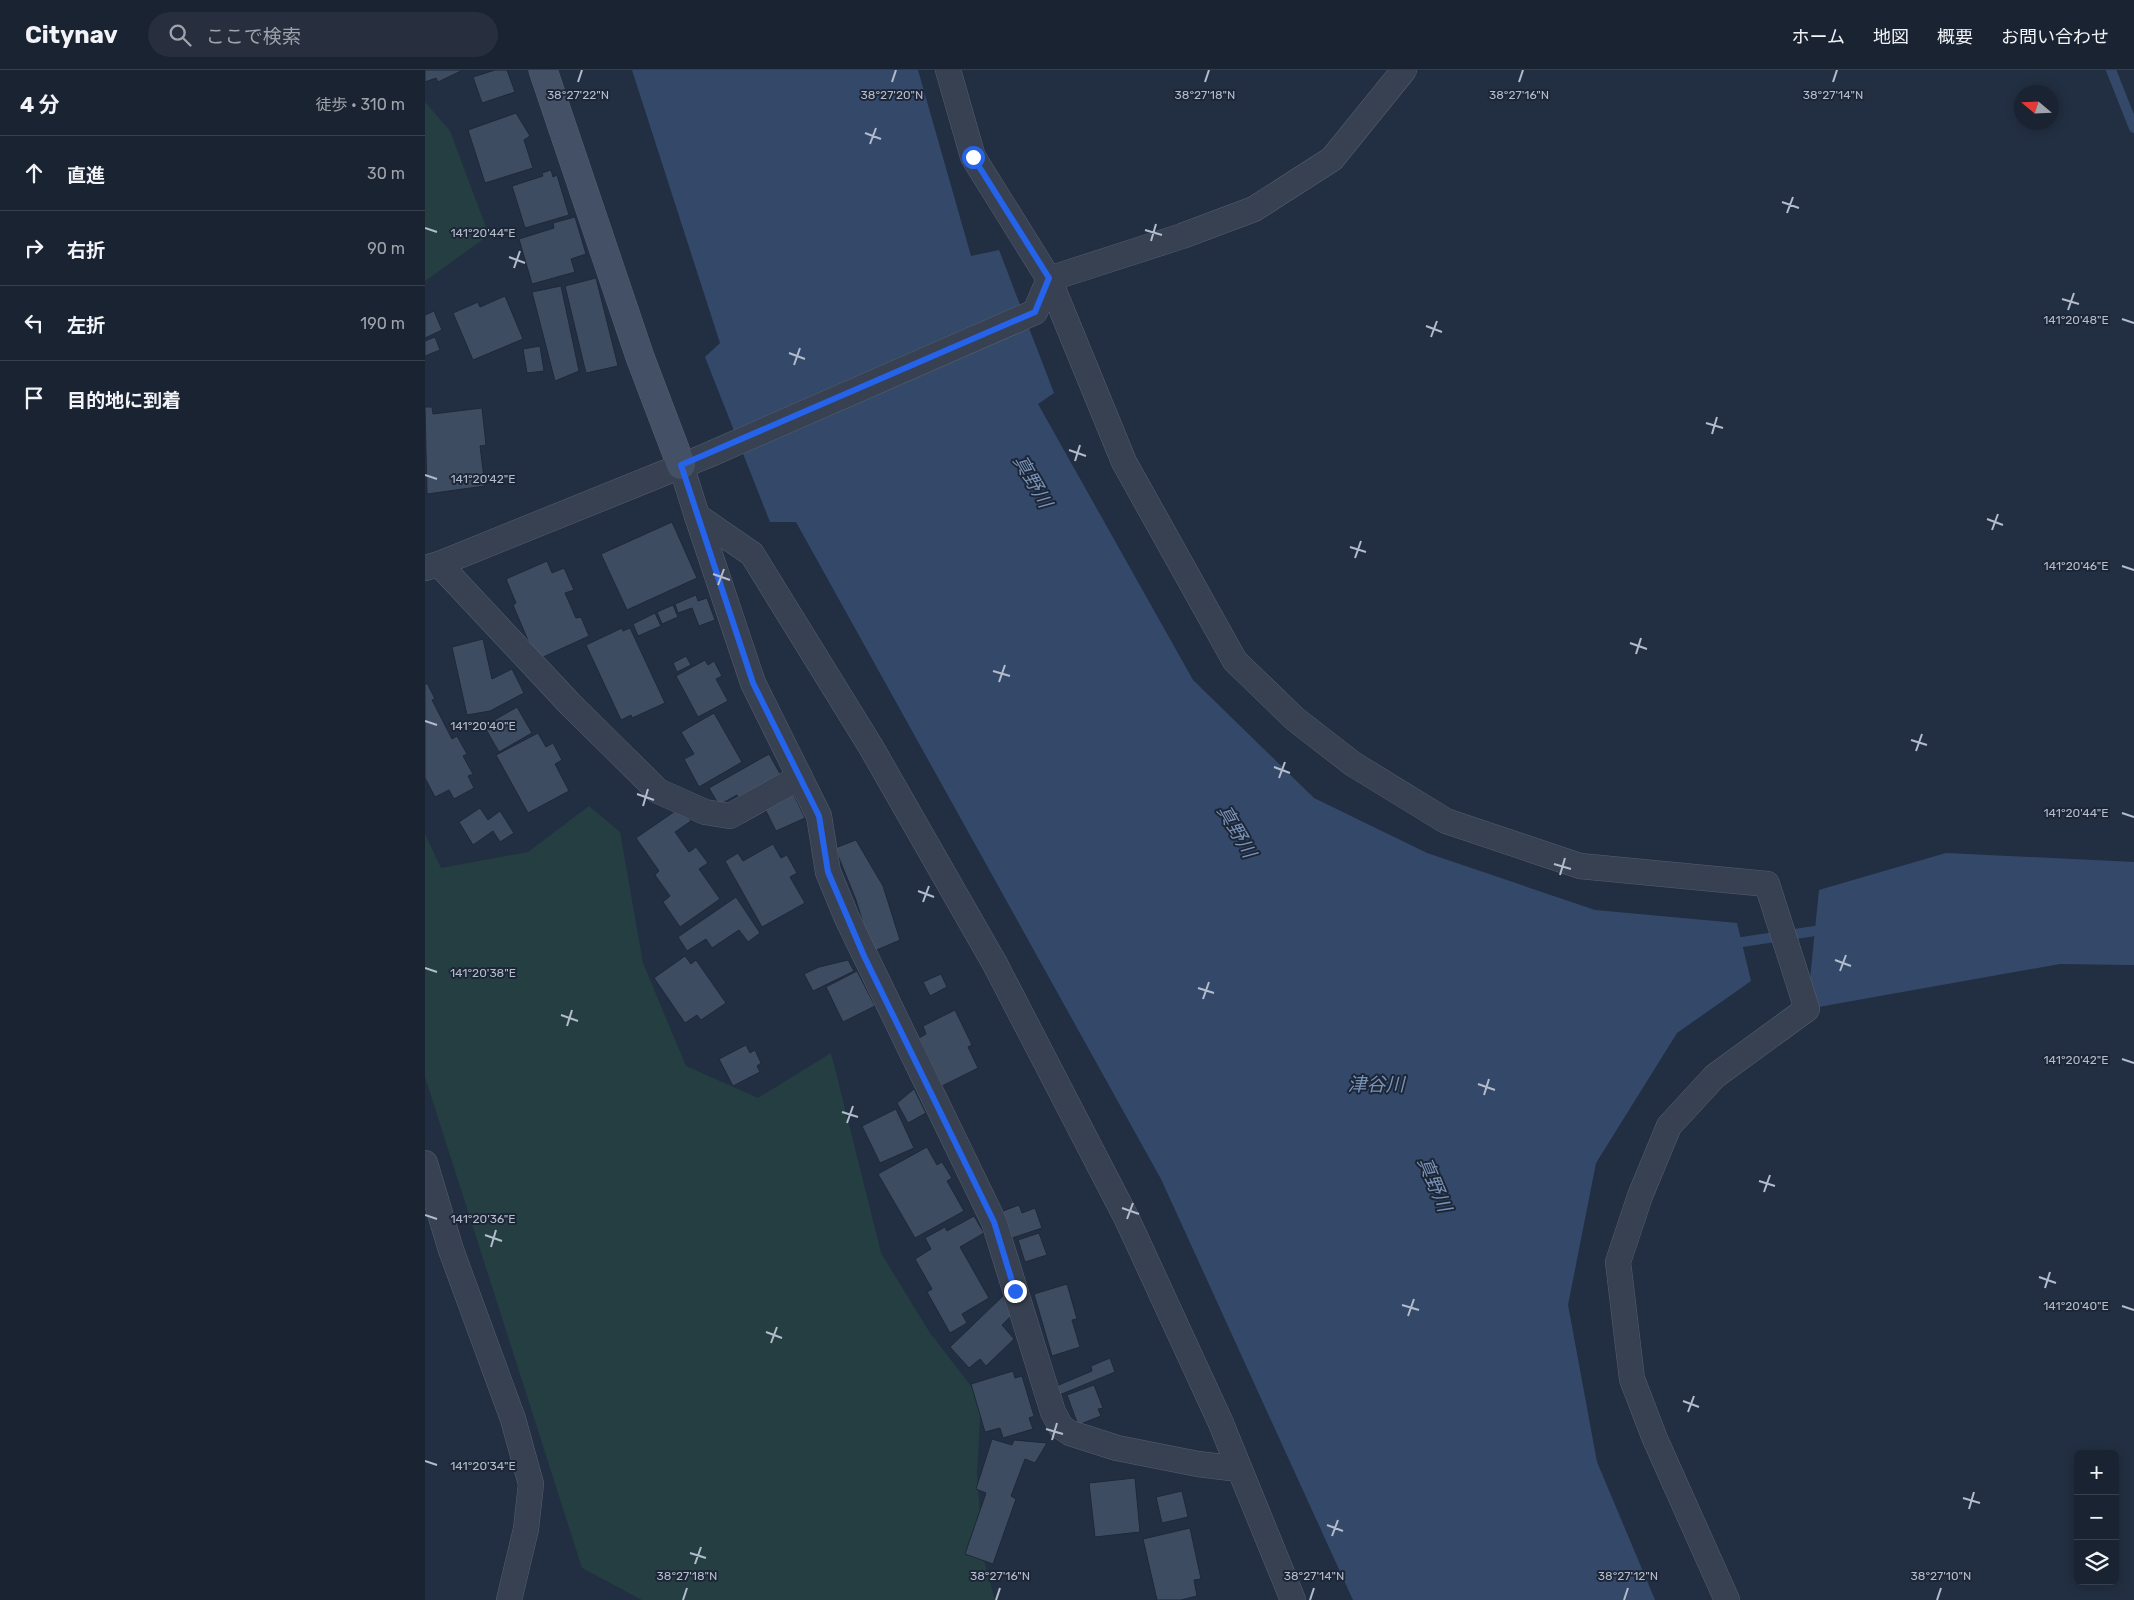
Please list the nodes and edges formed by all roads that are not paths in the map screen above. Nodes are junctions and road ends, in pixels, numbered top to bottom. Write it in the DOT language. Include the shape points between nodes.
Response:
graph roads {
  1 [pos="543,70"];
  2 [pos="947,70"];
  3 [pos="1404,70"];
  4 [pos="1049,278"];
  5 [pos="681,465"];
  6 [pos="697,516"];
  7 [pos="432,566"];
  8 [pos="800,777"];
  9 [pos="425,1163"];
  10 [pos="1239,1469"];
  11 [pos="509,1600"];
  12 [pos="1293,1600"];
  13 [pos="1727,1600"];
  1 -- 5 [label="street" via="640,357"];
  2 -- 4 [label="street" via="973,157"];
  3 -- 4 [label="street" via="1332,159 1254,209 1182,236"];
  4 -- 5 [label="street" via="1035,312"];
  4 -- 13 [label="street" via="1124,462 1163,535 1235,661 1295,719 1353,764 1446,821 1580,866 1767,884 1807,1009 1715,1076 1669,1126 1640,1196 1618,1262 1632,1379 1655,1439"];
  5 -- 6 [label="street"];
  5 -- 7 [label="street"];
  6 -- 8 [label="street" via="753,683"];
  6 -- 10 [label="street" via="751,554 871,747 980,938 1127,1219"];
  7 -- 8 [label="street" via="659,791 705,812 730,816"];
  8 -- 10 [label="street" via="819,816 828,872 847,918 994,1222 1053,1412 1061,1427 1117,1448"];
  9 -- 11 [label="street" via="451,1250 513,1419 531,1484 526,1529"];
  10 -- 12 [label="street"];
}
